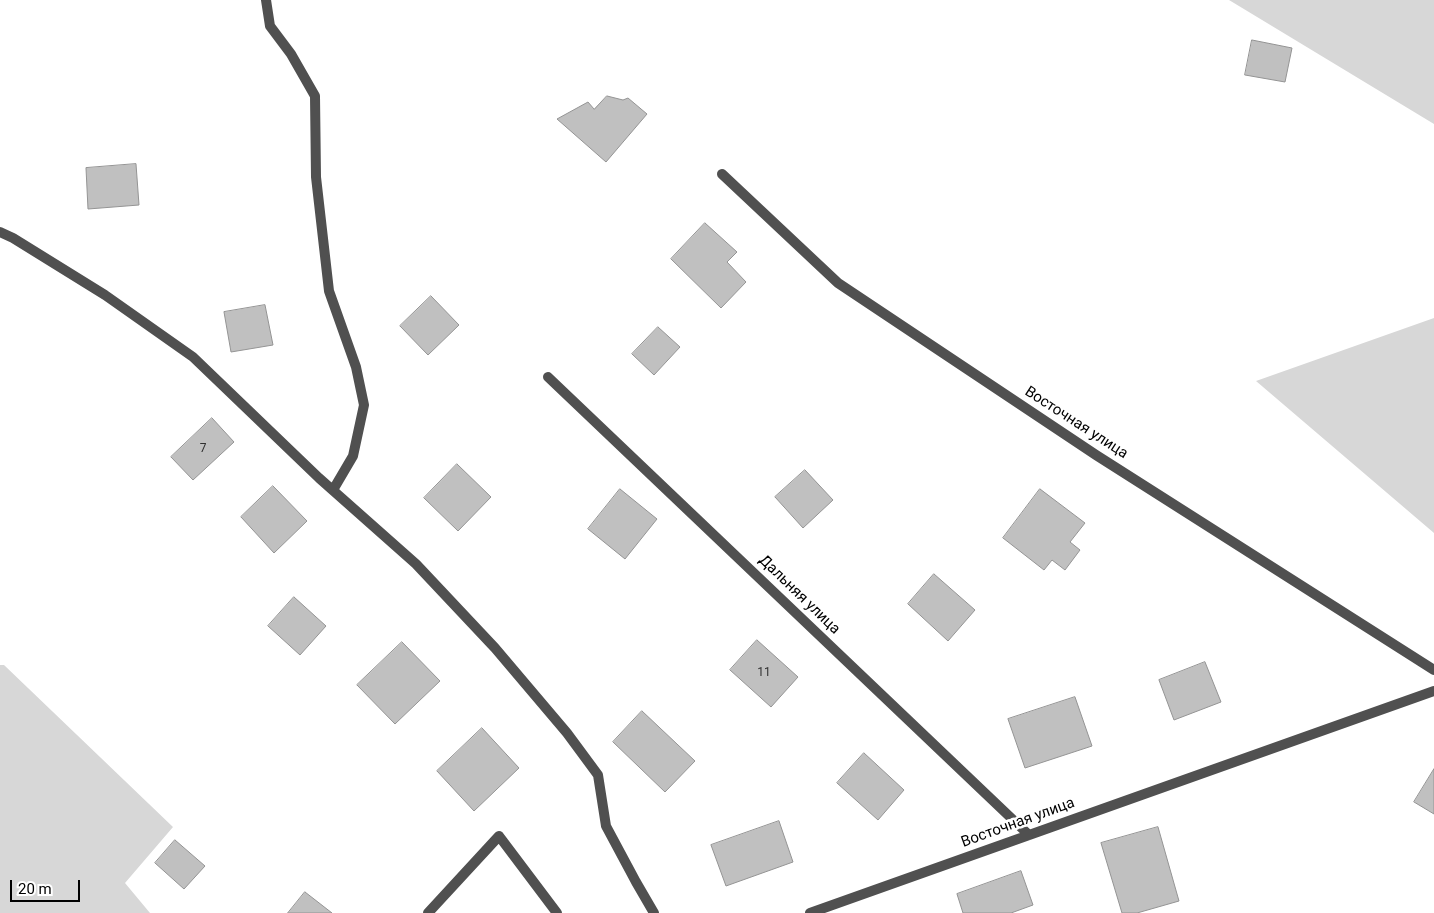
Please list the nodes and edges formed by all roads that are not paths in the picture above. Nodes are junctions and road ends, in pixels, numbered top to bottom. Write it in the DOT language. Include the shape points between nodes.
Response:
graph roads {
  1 [pos="266,0"];
  2 [pos="722,174"];
  3 [pos="0,232"];
  4 [pos="548,377"];
  5 [pos="333,490"];
  6 [pos="1434,670"];
  7 [pos="1434,691"];
  8 [pos="1029,835"];
  9 [pos="428,913"];
  10 [pos="557,913"];
  11 [pos="654,913"];
  12 [pos="810,913"];
  1 -- 5 [label="street" via="270,26 291,54 315,96 316,177 329,292 356,367 364,405 353,456"];
  2 -- 6 [label="street, Восточная улица" via="838,283 1096,455"];
  3 -- 5 [label="street" via="105,295 193,357"];
  4 -- 8 [label="street, Дальняя улица"];
  5 -- 11 [label="street" via="416,564 495,648 567,733 598,775 606,826"];
  7 -- 8 [label="street, Восточная улица"];
  8 -- 12 [label="street, Восточная улица"];
  9 -- 10 [label="street" via="499,836"];
}
